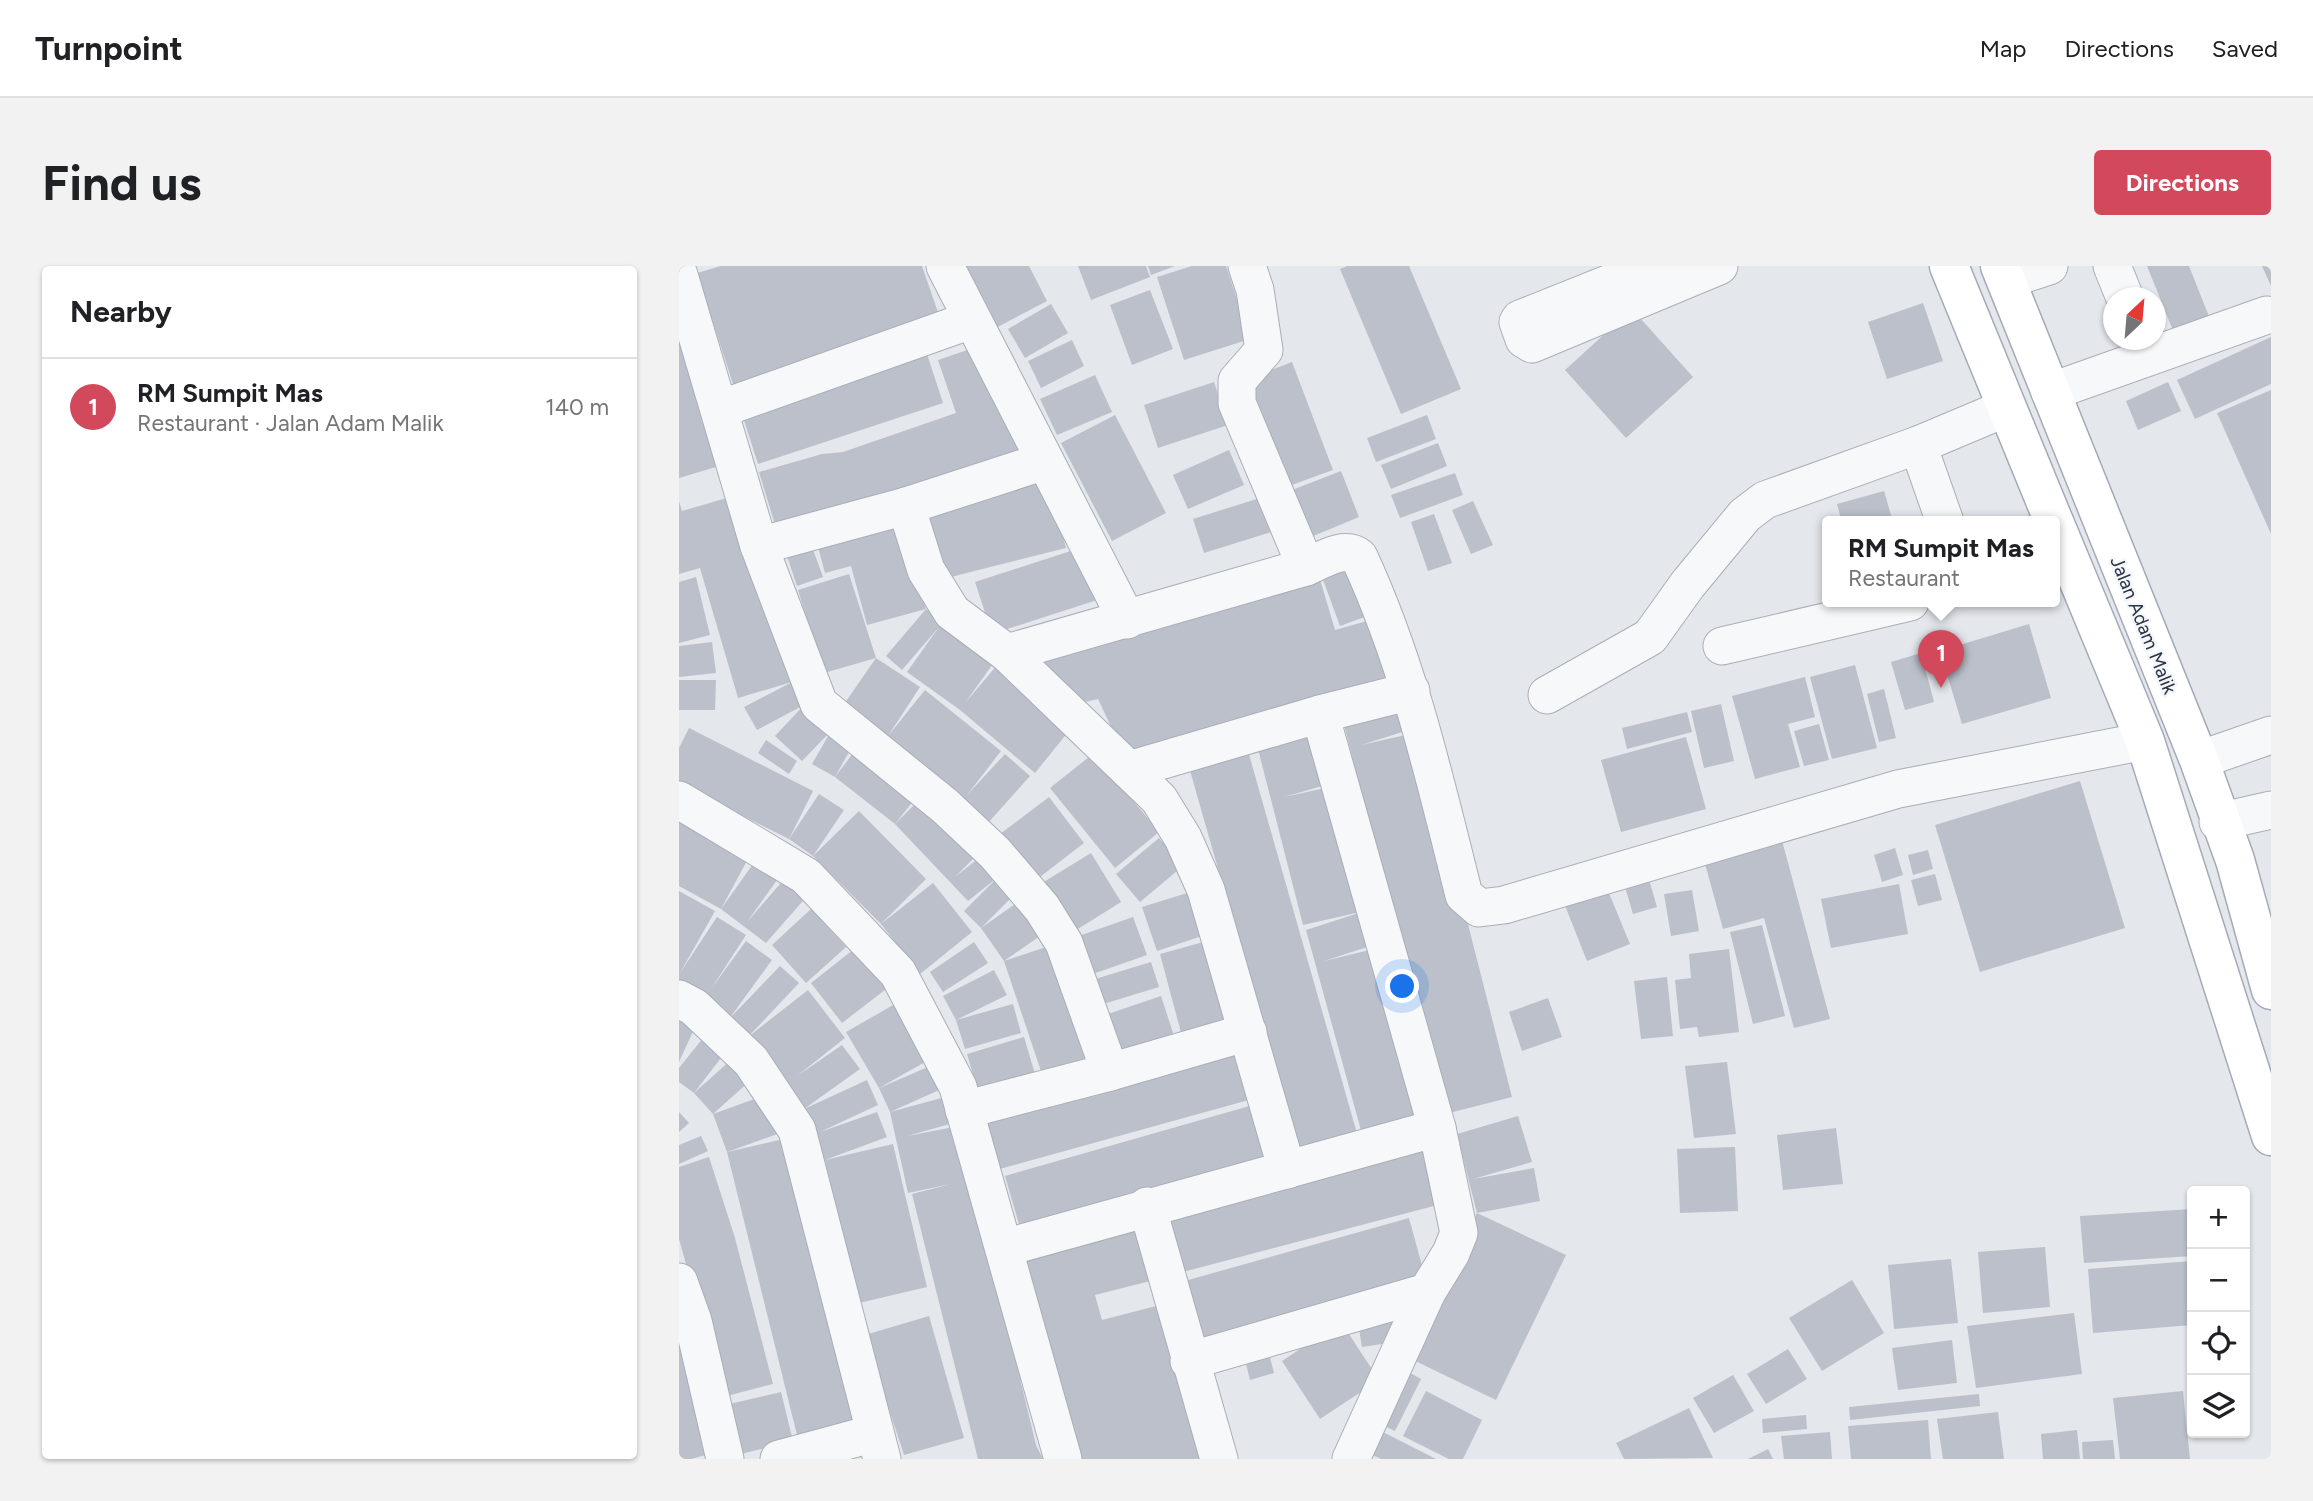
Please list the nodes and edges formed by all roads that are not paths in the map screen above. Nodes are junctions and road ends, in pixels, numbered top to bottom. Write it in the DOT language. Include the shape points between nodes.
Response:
graph roads {
  1 [pos="945,266"];
  2 [pos="1247,266"];
  3 [pos="1653,266"];
  4 [pos="1719,266"];
  5 [pos="2049,266"];
  6 [pos="2112,266"];
  7 [pos="2003,273"];
  8 [pos="679,275"];
  9 [pos="1956,282"];
  10 [pos="2121,287"];
  11 [pos="2267,315"];
  12 [pos="971,320"];
  13 [pos="2166,343"];
  14 [pos="2143,350"];
  15 [pos="2050,392"];
  16 [pos="2006,408"];
  17 [pos="720,409"];
  18 [pos="1918,445"];
  19 [pos="1045,461"];
  20 [pos="906,506"];
  21 [pos="1943,516"];
  22 [pos="2051,516"];
  23 [pos="2060,538"];
  24 [pos="759,546"];
  25 [pos="1306,567"];
  26 [pos="1889,607"];
  27 [pos="1127,620"];
  28 [pos="1722,646"];
  29 [pos="1007,653"];
  30 [pos="1411,691"];
  31 [pos="1548,695"];
  32 [pos="1320,714"];
  33 [pos="2271,735"];
  34 [pos="2151,758"];
  35 [pos="2199,760"];
  36 [pos="1129,770"];
  37 [pos="679,800"];
  38 [pos="2271,810"];
  39 [pos="2218,822"];
  40 [pos="2264,936"];
  41 [pos="2209,949"];
  42 [pos="2271,990"];
  43 [pos="679,999"];
  44 [pos="1248,1032"];
  45 [pos="1110,1072"];
  46 [pos="964,1110"];
  47 [pos="1437,1128"];
  48 [pos="2271,1136"];
  49 [pos="1287,1170"];
  50 [pos="1147,1206"];
  51 [pos="1004,1248"];
  52 [pos="679,1282"];
  53 [pos="1427,1292"];
  54 [pos="686,1323"];
  55 [pos="1189,1361"];
  56 [pos="879,1446"];
  57 [pos="725,1459"];
  58 [pos="779,1459"];
  59 [pos="1063,1459"];
  60 [pos="1219,1459"];
  61 [pos="1351,1459"];
  1 -- 12 [label="street"];
  2 -- 25 [label="street" via="1264,350 1237,382 1237,403"];
  3 -- 4 [label="street" via="1520,319 1524,339 1532,344"];
  5 -- 7 [label="street"];
  6 -- 10 [label="street"];
  7 -- 9 [label="main road"];
  7 -- 15 [label="main road, Jalan Adam Malik"];
  8 -- 17 [label="street"];
  9 -- 16 [label="main road"];
  11 -- 13 [label="street"];
  12 -- 17 [label="street"];
  12 -- 19 [label="street"];
  14 -- 15 [label="street"];
  15 -- 16 [label="main road"];
  15 -- 35 [label="main road, Jalan Adam Malik"];
  16 -- 18 [label="street"];
  16 -- 22 [label="main road"];
  17 -- 24 [label="street"];
  18 -- 21 [label="street"];
  18 -- 31 [label="street" via="1765,500 1745,515 1650,637"];
  19 -- 20 [label="street"];
  19 -- 27 [label="street"];
  20 -- 24 [label="street"];
  20 -- 29 [label="street" via="926,570 952,612"];
  23 -- 34 [label="main road"];
  24 -- 45 [label="street" via="819,704 945,806 995,853 1042,908 1064,943"];
  25 -- 27 [label="street"];
  25 -- 30 [label="street" via="1345,551 1359,557 1383,609"];
  26 -- 28 [label="street"];
  27 -- 29 [label="street"];
  29 -- 36 [label="street"];
  30 -- 32 [label="street"];
  30 -- 34 [label="street" via="1464,895 1479,908 1504,905 1898,789"];
  32 -- 36 [label="street"];
  32 -- 47 [label="street"];
  33 -- 35 [label="street"];
  34 -- 35 [label="main road"];
  34 -- 41 [label="main road"];
  35 -- 39 [label="main road, Jalan Adam Malik"];
  36 -- 44 [label="street" via="1159,799 1183,838 1206,890"];
  37 -- 46 [label="street" via="806,876 898,974 957,1087"];
  38 -- 39 [label="street"];
  39 -- 40 [label="main road, Jalan Adam Malik"];
  40 -- 41 [label="main road"];
  40 -- 42 [label="main road, Jalan Adam Malik"];
  41 -- 48 [label="main road"];
  43 -- 56 [label="street" via="694,1007 751,1061 797,1130"];
  44 -- 45 [label="street"];
  44 -- 49 [label="street"];
  45 -- 46 [label="street"];
  46 -- 51 [label="street"];
  47 -- 49 [label="street"];
  47 -- 53 [label="street" via="1458,1233"];
  49 -- 50 [label="street"];
  50 -- 51 [label="street"];
  50 -- 55 [label="street"];
  51 -- 59 [label="street"];
  52 -- 54 [label="street"];
  53 -- 55 [label="street"];
  53 -- 61 [label="street"];
  54 -- 57 [label="street"];
  55 -- 60 [label="street"];
  56 -- 58 [label="street"];
}
